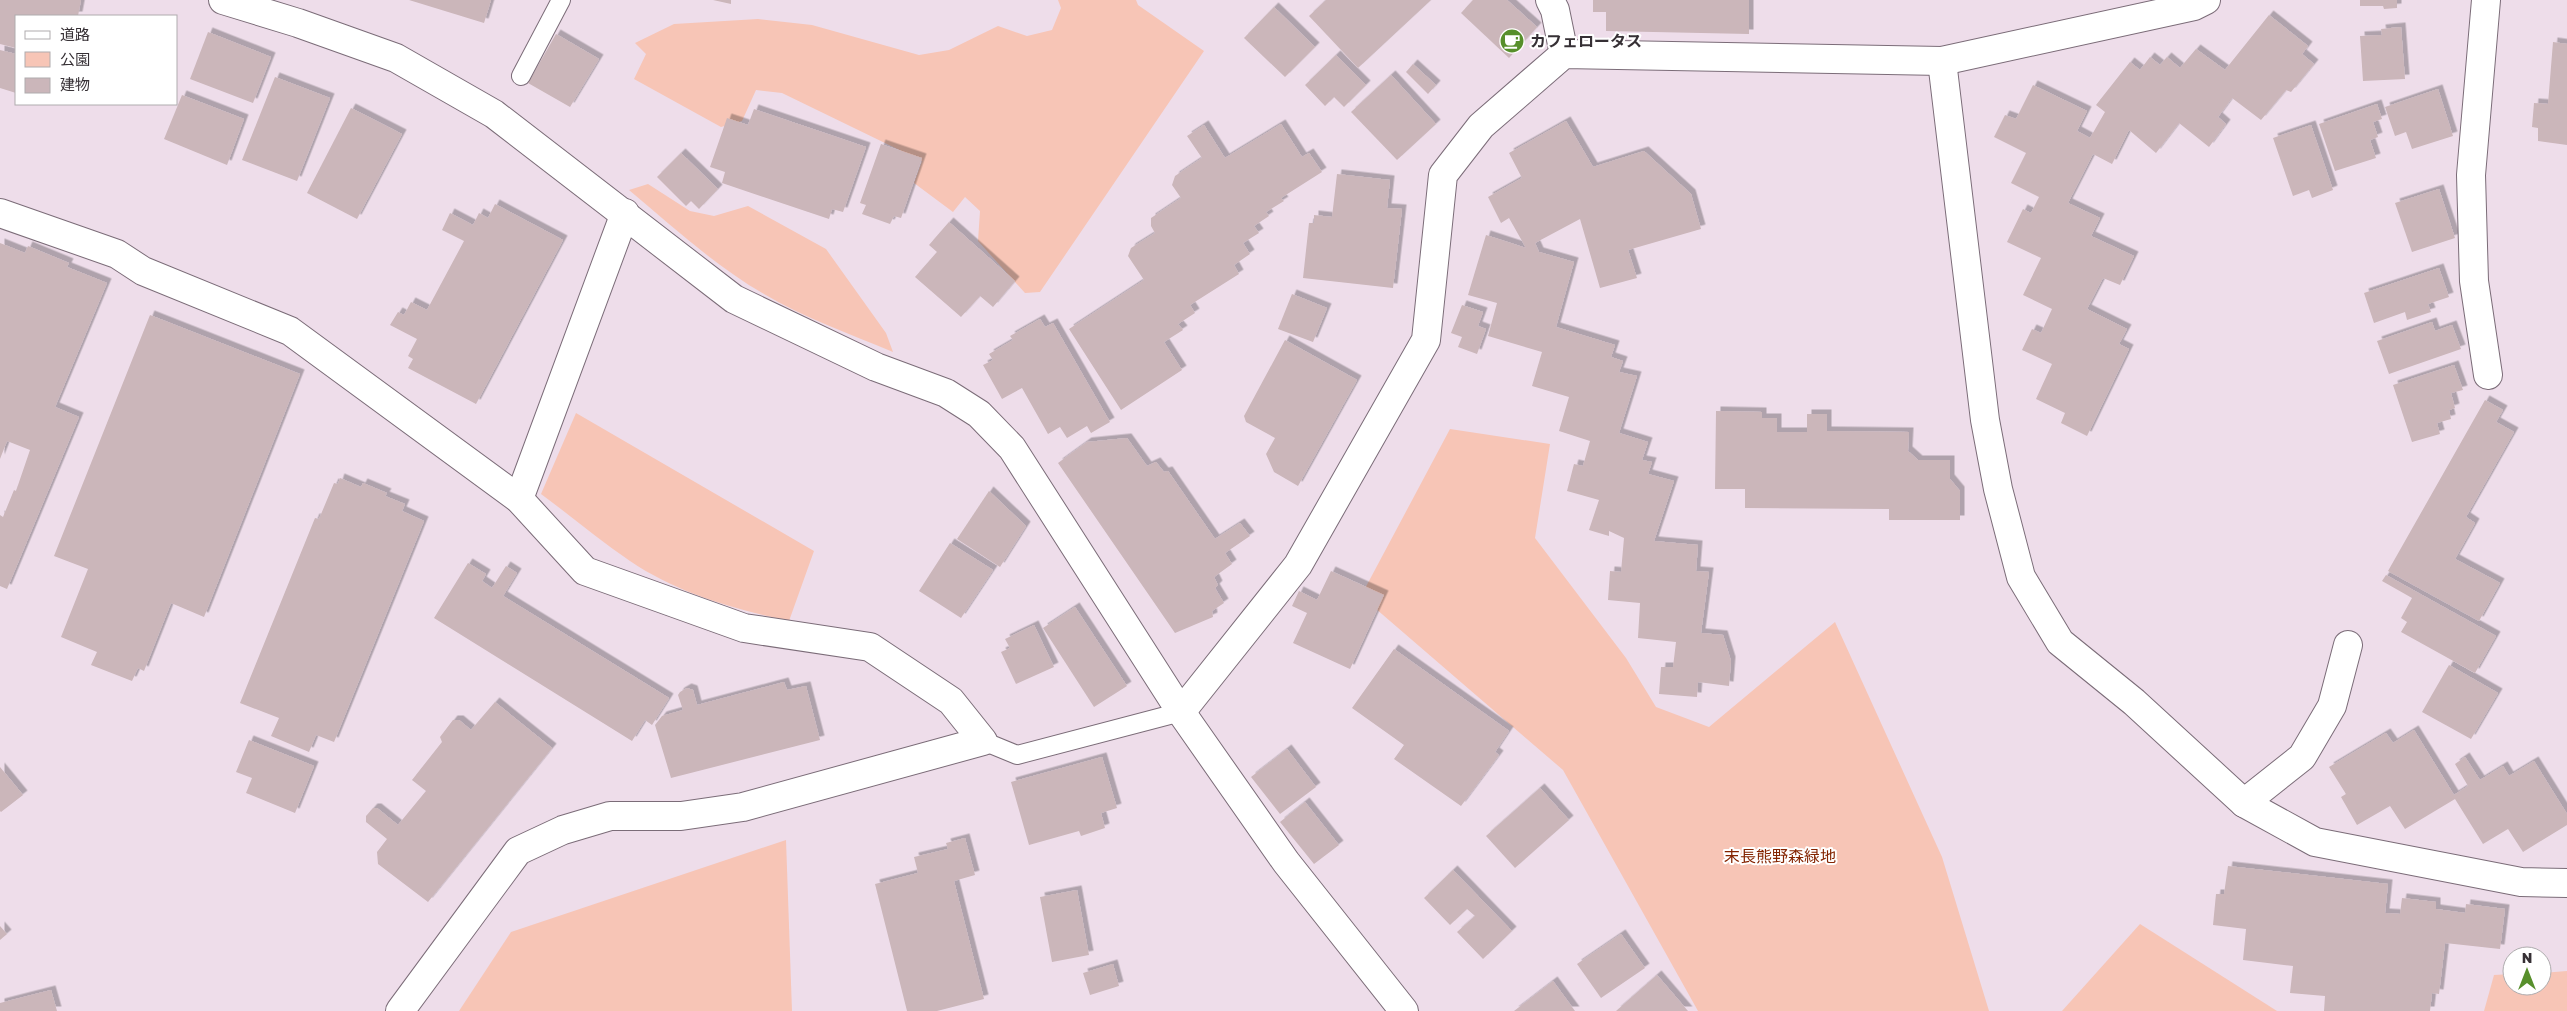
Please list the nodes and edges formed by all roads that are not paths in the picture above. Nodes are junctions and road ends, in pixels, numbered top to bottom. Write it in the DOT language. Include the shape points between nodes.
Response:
graph roads {
  1 [pos="223,0"];
  2 [pos="561,0"];
  3 [pos="1550,0"];
  4 [pos="2206,0"];
  5 [pos="2486,0"];
  6 [pos="1564,54"];
  7 [pos="1942,61"];
  8 [pos="521,76"];
  9 [pos="0,213"];
  10 [pos="625,214"];
  11 [pos="2488,375"];
  12 [pos="519,499"];
  13 [pos="2348,646"];
  14 [pos="1181,712"];
  15 [pos="983,741"];
  16 [pos="2244,803"];
  17 [pos="2567,883"];
  18 [pos="400,1011"];
  19 [pos="1404,1011"];
  1 -- 10 [label="street" via="396,58 494,114"];
  2 -- 8 [label="lane"];
  3 -- 6 [label="street"];
  4 -- 7 [label="street" via="2194,6"];
  5 -- 11 [label="street" via="2471,175 2474,281"];
  6 -- 7 [label="street"];
  6 -- 14 [label="street" via="1481,126 1443,175 1426,340 1298,565"];
  7 -- 16 [label="street" via="1985,420 1998,490 2021,577 2060,642 2134,702"];
  9 -- 12 [label="street" via="116,254 143,271 290,331"];
  10 -- 12 [label="street"];
  10 -- 14 [label="street" via="734,299 876,368 946,393 979,414 1012,448"];
  12 -- 15 [label="street" via="585,570 744,628 870,647 951,701"];
  13 -- 16 [label="street" via="2332,706 2302,757"];
  14 -- 15 [label="lane" via="1016,755"];
  14 -- 19 [label="street" via="1286,862"];
  15 -- 18 [label="street" via="743,807 682,816 610,816 563,830 518,851"];
  16 -- 17 [label="street" via="2315,842 2521,882"];
}
